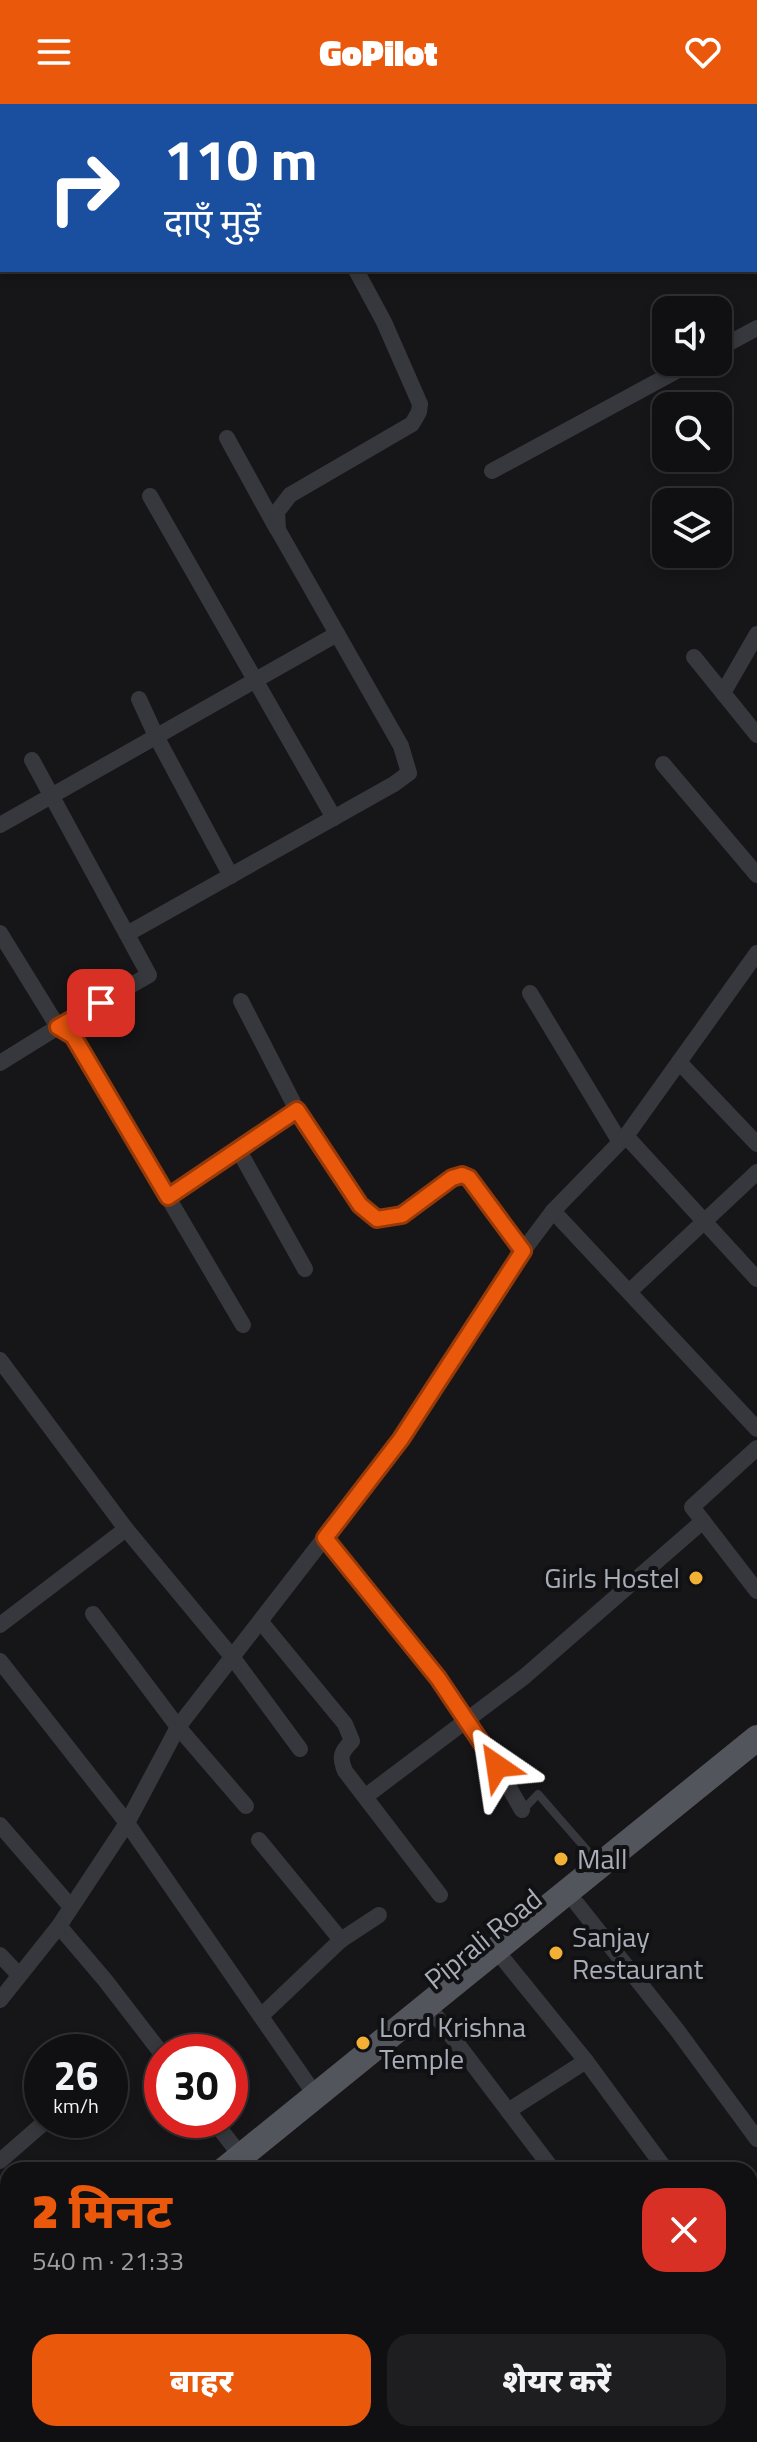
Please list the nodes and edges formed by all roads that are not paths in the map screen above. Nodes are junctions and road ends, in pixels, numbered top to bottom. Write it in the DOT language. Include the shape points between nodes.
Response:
graph roads {
  1 [pos="358,272"];
  2 [pos="757,328"];
  3 [pos="732,341"];
  4 [pos="667,376"];
  5 [pos="227,438"];
  6 [pos="492,471"];
  7 [pos="150,496"];
  8 [pos="278,530"];
  9 [pos="337,634"];
  10 [pos="757,634"];
  11 [pos="694,657"];
  12 [pos="256,682"];
  13 [pos="723,693"];
  14 [pos="139,699"];
  15 [pos="757,735"];
  16 [pos="156,736"];
  17 [pos="32,760"];
  18 [pos="663,764"];
  19 [pos="52,796"];
  20 [pos="334,818"];
  21 [pos="0,825"];
  22 [pos="757,875"];
  23 [pos="231,876"];
  24 [pos="0,933"];
  25 [pos="127,934"];
  26 [pos="757,953"];
  27 [pos="530,993"];
  28 [pos="241,1001"];
  29 [pos="58,1027"];
  30 [pos="679,1062"];
  31 [pos="0,1063"];
  32 [pos="297,1110"];
  33 [pos="623,1139"];
  34 [pos="757,1144"];
  35 [pos="238,1149"];
  36 [pos="757,1172"];
  37 [pos="168,1197"];
  38 [pos="553,1211"];
  39 [pos="703,1221"];
  40 [pos="523,1251"];
  41 [pos="305,1269"];
  42 [pos="757,1279"];
  43 [pos="630,1291"];
  44 [pos="243,1325"];
  45 [pos="0,1360"];
  46 [pos="757,1429"];
  47 [pos="757,1448"];
  48 [pos="703,1521"];
  49 [pos="126,1529"];
  50 [pos="325,1538"];
  51 [pos="757,1591"];
  52 [pos="93,1614"];
  53 [pos="261,1622"];
  54 [pos="0,1625"];
  55 [pos="233,1658"];
  56 [pos="0,1661"];
  57 [pos="468,1721"];
  58 [pos="178,1727"];
  59 [pos="757,1738"];
  60 [pos="300,1749"];
  61 [pos="757,1760"];
  62 [pos="366,1796"];
  63 [pos="246,1806"];
  64 [pos="522,1810"];
  65 [pos="127,1823"];
  66 [pos="0,1825"];
  67 [pos="259,1840"];
  68 [pos="600,1865"];
  69 [pos="440,1895"];
  70 [pos="577,1904"];
  71 [pos="71,1907"];
  72 [pos="379,1915"];
  73 [pos="59,1926"];
  74 [pos="341,1940"];
  75 [pos="0,1955"];
  76 [pos="505,1961"];
  77 [pos="19,1975"];
  78 [pos="0,2000"];
  79 [pos="261,2016"];
  80 [pos="437,2017"];
  81 [pos="146,2034"];
  82 [pos="586,2061"];
  83 [pos="316,2096"];
  84 [pos="508,2111"];
  85 [pos="26,2138"];
  86 [pos="223,2138"];
  87 [pos="757,2139"];
  88 [pos="0,2161"];
  89 [pos="237,2162"];
  90 [pos="242,2162"];
  91 [pos="243,2162"];
  92 [pos="547,2162"];
  93 [pos="660,2162"];
  1 -- 8 [label="street" via="420,404 419,412 412,424 290,495 277,512"];
  2 -- 3 [label="street"];
  4 -- 6 [label="street"];
  5 -- 8 [label="street"];
  7 -- 12 [label="street"];
  8 -- 9 [label="street"];
  9 -- 12 [label="street"];
  9 -- 20 [label="street" via="401,746 409,773"];
  10 -- 13 [label="street"];
  11 -- 13 [label="street"];
  12 -- 16 [label="street"];
  12 -- 20 [label="street"];
  13 -- 15 [label="street"];
  14 -- 16 [label="street"];
  16 -- 19 [label="street"];
  16 -- 23 [label="street"];
  17 -- 19 [label="street"];
  18 -- 22 [label="street"];
  19 -- 21 [label="street"];
  19 -- 25 [label="street"];
  20 -- 23 [label="street"];
  23 -- 25 [label="street"];
  24 -- 29 [label="street"];
  25 -- 29 [label="street" via="149,975"];
  26 -- 30 [label="street"];
  27 -- 33 [label="street"];
  28 -- 32 [label="street"];
  29 -- 31 [label="street"];
  29 -- 37 [label="street" via="73,1036"];
  30 -- 33 [label="street"];
  30 -- 34 [label="street"];
  32 -- 35 [label="street"];
  32 -- 40 [label="street" via="360,1205 377,1219 402,1215 462,1175"];
  33 -- 38 [label="street"];
  33 -- 39 [label="street"];
  35 -- 37 [label="street"];
  35 -- 41 [label="street"];
  36 -- 39 [label="street"];
  37 -- 44 [label="street"];
  38 -- 40 [label="street"];
  38 -- 43 [label="street"];
  39 -- 42 [label="street"];
  39 -- 43 [label="street"];
  40 -- 50 [label="street" via="401,1439"];
  43 -- 46 [label="street"];
  45 -- 49 [label="street"];
  47 -- 48 [label="street" via="692,1507"];
  48 -- 51 [label="street"];
  48 -- 57 [label="street"];
  49 -- 54 [label="street"];
  49 -- 55 [label="street"];
  50 -- 53 [label="street"];
  50 -- 57 [label="street"];
  52 -- 58 [label="street"];
  53 -- 55 [label="street"];
  53 -- 62 [label="street" via="345,1724 352,1741 340,1759"];
  55 -- 58 [label="street"];
  55 -- 60 [label="street"];
  56 -- 65 [label="street"];
  57 -- 62 [label="street"];
  57 -- 64 [label="street"];
  58 -- 63 [label="street"];
  58 -- 65 [label="street"];
  59 -- 68 [label="main road"];
  61 -- 70 [label="main road, Piprali Road"];
  62 -- 69 [label="street"];
  64 -- 68 [label="lane" via="538,1794"];
  65 -- 71 [label="street"];
  65 -- 79 [label="street"];
  66 -- 71 [label="street"];
  67 -- 74 [label="street"];
  68 -- 83 [label="main road"];
  70 -- 76 [label="main road, Piprali Road"];
  70 -- 87 [label="street"];
  71 -- 73 [label="street"];
  72 -- 74 [label="street"];
  73 -- 77 [label="street"];
  73 -- 81 [label="street"];
  74 -- 79 [label="street"];
  75 -- 77 [label="street"];
  76 -- 80 [label="main road, Piprali Road"];
  76 -- 82 [label="street"];
  77 -- 78 [label="street"];
  79 -- 83 [label="street"];
  80 -- 84 [label="street"];
  80 -- 91 [label="main road, Piprali Road"];
  82 -- 84 [label="street"];
  82 -- 93 [label="street"];
  83 -- 90 [label="main road"];
  84 -- 92 [label="street"];
  85 -- 88 [label="street"];
  86 -- 89 [label="street"];
}
